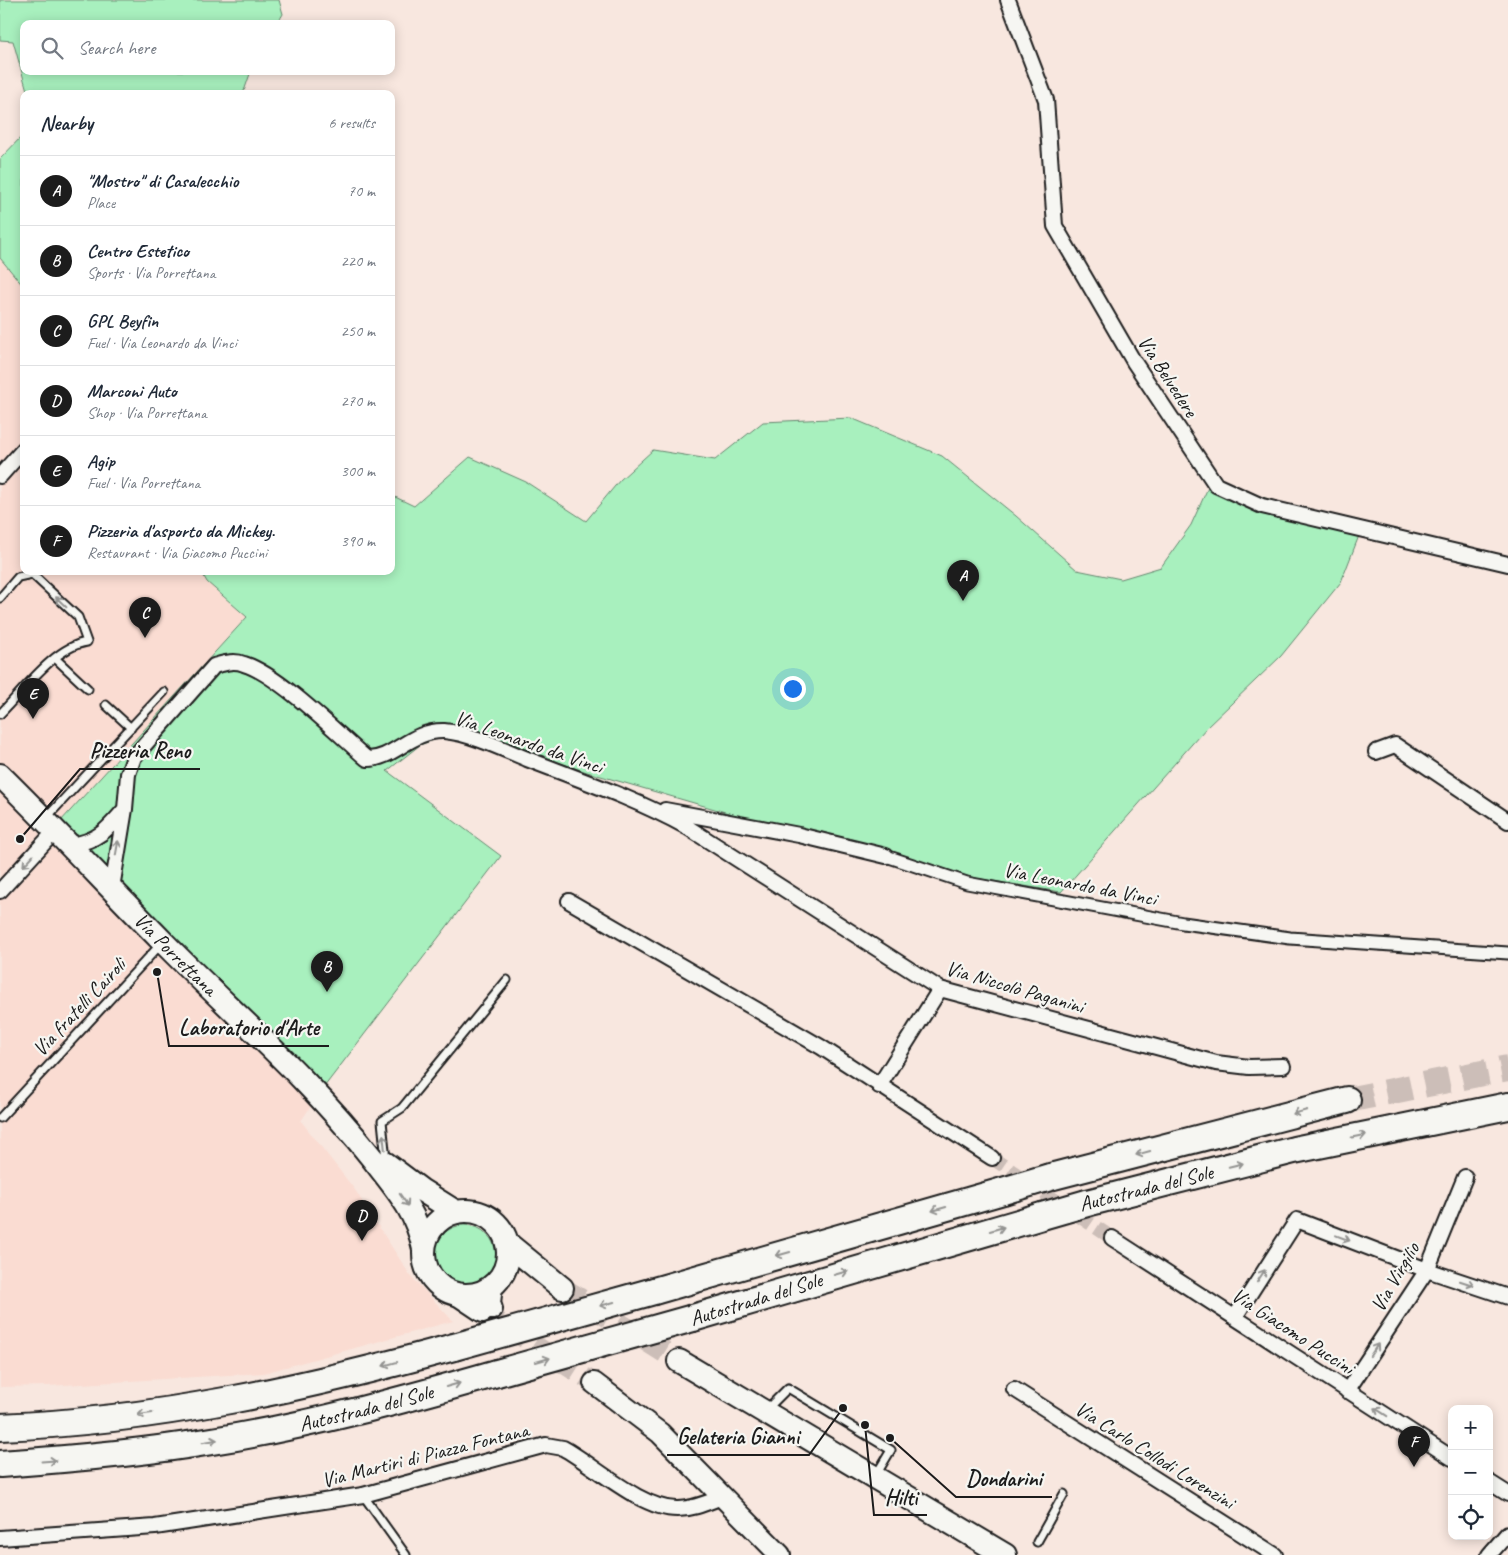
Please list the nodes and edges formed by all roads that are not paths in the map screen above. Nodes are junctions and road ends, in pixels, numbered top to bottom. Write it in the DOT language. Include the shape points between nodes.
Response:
graph roads {
  1 [pos="1008,0"];
  2 [pos="20,453"];
  3 [pos="0,476"];
  4 [pos="1508,564"];
  5 [pos="28,575"];
  6 [pos="33,575"];
  7 [pos="0,598"];
  8 [pos="55,658"];
  9 [pos="88,689"];
  10 [pos="164,692"];
  11 [pos="106,705"];
  12 [pos="0,714"];
  13 [pos="130,728"];
  14 [pos="1376,752"];
  15 [pos="0,775"];
  16 [pos="652,808"];
  17 [pos="125,809"];
  18 [pos="1508,821"];
  19 [pos="687,827"];
  20 [pos="57,832"];
  21 [pos="886,856"];
  22 [pos="112,888"];
  23 [pos="0,891"];
  24 [pos="568,902"];
  25 [pos="163,942"];
  26 [pos="1508,953"];
  27 [pos="507,980"];
  28 [pos="940,989"];
  29 [pos="1283,1066"];
  30 [pos="878,1086"];
  31 [pos="1347,1100"];
  32 [pos="1508,1106"];
  33 [pos="0,1118"];
  34 [pos="353,1134"];
  35 [pos="992,1158"];
  36 [pos="386,1163"];
  37 [pos="1465,1177"];
  38 [pos="456,1212"];
  39 [pos="1112,1238"];
  40 [pos="507,1244"];
  41 [pos="424,1249"];
  42 [pos="1427,1270"];
  43 [pos="495,1283"];
  44 [pos="456,1294"];
  45 [pos="1508,1296"];
  46 [pos="1235,1317"];
  47 [pos="679,1361"];
  48 [pos="594,1383"];
  49 [pos="1014,1389"];
  50 [pos="1347,1391"];
  51 [pos="765,1412"];
  52 [pos="0,1427"];
  53 [pos="1448,1455"];
  54 [pos="0,1464"];
  55 [pos="875,1478"];
  56 [pos="1493,1485"];
  57 [pos="1064,1494"];
  58 [pos="1508,1494"];
  59 [pos="363,1495"];
  60 [pos="722,1497"];
  61 [pos="1508,1533"];
  62 [pos="0,1538"];
  63 [pos="1038,1542"];
  64 [pos="406,1555"];
  65 [pos="780,1555"];
  66 [pos="1005,1555"];
  67 [pos="1275,1555"];
  68 [pos="1489,1555"];
  1 -- 4 [label="street, Via Belvedere" via="1046,100 1055,226 1134,362 1216,485 1262,506"];
  2 -- 3 [label="street"];
  5 -- 7 [label="lane, one-way" via="18,578"];
  8 -- 6 [label="lane, one-way" via="74,644 86,642 78,617"];
  8 -- 9 [label="lane"];
  8 -- 12 [label="lane"];
  10 -- 13 [label="lane"];
  11 -- 13 [label="lane"];
  13 -- 20 [label="lane"];
  14 -- 18 [label="street" via="1395,745"];
  15 -- 20 [label="main road, Via Porrettana"];
  16 -- 17 [label="street, Via Leonardo da Vinci" via="512,753 443,731 417,736 388,754 367,759 264,674 243,663 229,662 214,666 134,757 128,774"];
  16 -- 19 [label="street, Via Leonardo da Vinci"];
  16 -- 21 [label="street, Via Leonardo da Vinci" via="799,835"];
  17 -- 20 [label="street" via="104,833 87,843"];
  22 -- 17 [label="street, Via Leonardo da Vinci, one-way"];
  19 -- 28 [label="street, Via Niccolò Paganini"];
  20 -- 22 [label="main road, Via Porrettana"];
  20 -- 23 [label="street, one-way"];
  21 -- 26 [label="street, Via Leonardo da Vinci" via="967,883 1183,923 1290,938"];
  22 -- 25 [label="main road, Via Porrettana"];
  24 -- 30 [label="street" via="821,1047"];
  25 -- 33 [label="lane, Via fratelli Cairoli"];
  25 -- 34 [label="main road, Via Porrettana" via="300,1076"];
  36 -- 27 [label="lane, one-way" via="382,1121 402,1108"];
  28 -- 29 [label="street, Via Niccolò Paganini" via="1216,1063 1249,1068"];
  28 -- 30 [label="street"];
  30 -- 35 [label="street"];
  31 -- 52 [label="highway, Autostrada del Sole, one-way, bridge" via="1050,1177 371,1369 203,1406 105,1420"];
  54 -- 32 [label="highway, Autostrada del Sole, one-way, bridge" via="148,1451 213,1441 398,1401 1087,1203 1294,1150"];
  34 -- 36 [label="main road, Via Porrettana"];
  34 -- 41 [label="main road, Via Porrettana, one-way" via="406,1202 420,1229"];
  36 -- 38 [label="main road, Via Porrettana"];
  37 -- 42 [label="street, Via Virgilio"];
  38 -- 40 [label="main road" via="471,1211 485,1216 501,1230"];
  38 -- 41 [label="main road" via="432,1228"];
  39 -- 46 [label="street, Via Giacomo Puccini"];
  40 -- 43 [label="main road" via="506,1263"];
  40 -- 43 [label="main road" via="557,1286 530,1277"];
  41 -- 44 [label="main road" via="425,1264 431,1277 442,1288"];
  42 -- 45 [label="street, one-way"];
  46 -- 42 [label="street, one-way" via="1297,1220"];
  50 -- 42 [label="street, Via Virgilio, one-way"];
  43 -- 44 [label="main road" via="478,1294"];
  43 -- 44 [label="main road" via="487,1310"];
  46 -- 50 [label="street, Via Giacomo Puccini"];
  47 -- 51 [label="main road"];
  48 -- 60 [label="main road" via="660,1433"];
  49 -- 67 [label="street, Via Carlo Collodi Lorenzini"];
  53 -- 50 [label="street, Via Giacomo Puccini, one-way"];
  51 -- 55 [label="main road"];
  51 -- 55 [label="lane" via="788,1388 892,1450"];
  55 -- 66 [label="main road"];
  56 -- 58 [label="street"];
  57 -- 63 [label="lane"];
  59 -- 60 [label="street, Via Martiri di Piazza Fontana" via="546,1445 570,1452 655,1505 676,1509"];
  59 -- 62 [label="street, Via Martiri di Piazza Fontana" via="155,1527"];
  59 -- 64 [label="lane"];
  60 -- 65 [label="main road"];
  61 -- 68 [label="street"];
}
